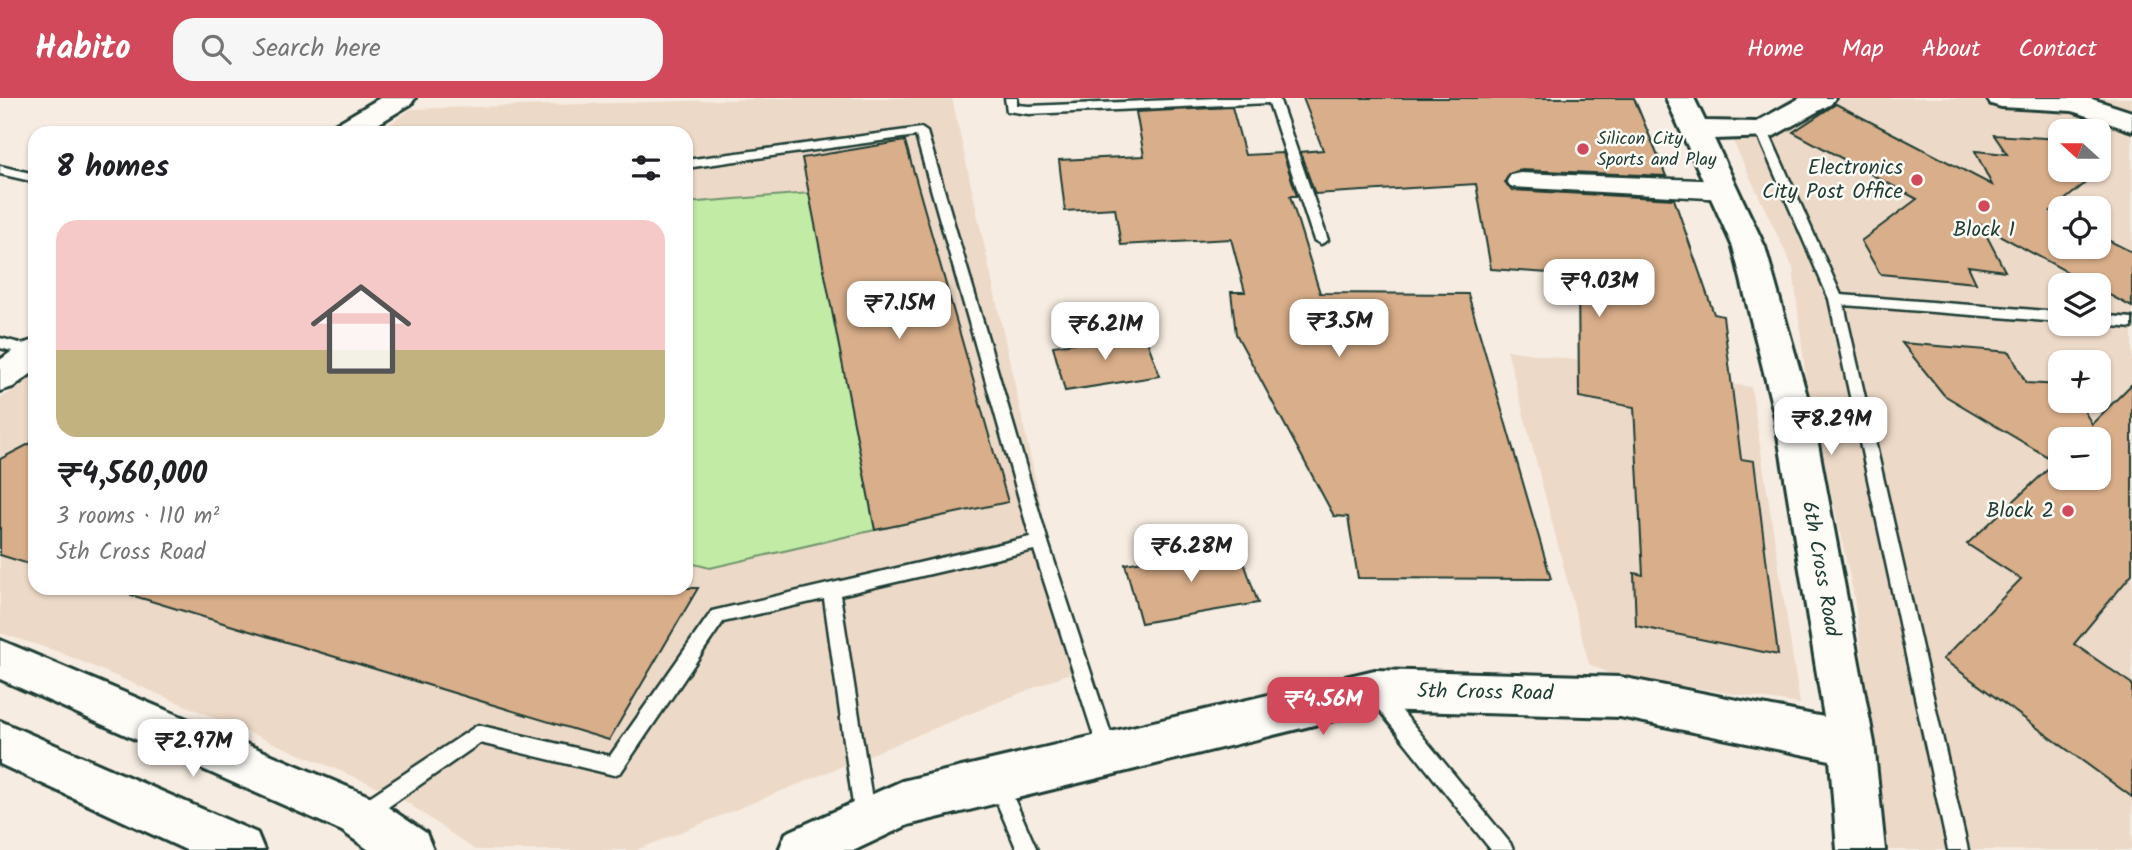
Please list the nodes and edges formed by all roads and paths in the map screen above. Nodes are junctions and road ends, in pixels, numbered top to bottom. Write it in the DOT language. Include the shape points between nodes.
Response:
graph roads {
  1 [pos="401,98"];
  2 [pos="1011,98"];
  3 [pos="1274,98"];
  4 [pos="1821,98"];
  5 [pos="2001,98"];
  6 [pos="1688,114"];
  7 [pos="2132,122"];
  8 [pos="354,126"];
  9 [pos="1762,131"];
  10 [pos="693,163"];
  11 [pos="0,170"];
  12 [pos="28,176"];
  13 [pos="1520,181"];
  14 [pos="1725,190"];
  15 [pos="1321,240"];
  16 [pos="1836,299"];
  17 [pos="2048,316"];
  18 [pos="2111,321"];
  19 [pos="2132,323"];
  20 [pos="0,343"];
  21 [pos="28,350"];
  22 [pos="28,357"];
  23 [pos="0,378"];
  24 [pos="1040,542"];
  25 [pos="831,590"];
  26 [pos="0,659"];
  27 [pos="1375,690"];
  28 [pos="0,743"];
  29 [pos="1851,743"];
  30 [pos="1108,754"];
  31 [pos="997,781"];
  32 [pos="359,815"];
  33 [pos="865,821"];
  34 [pos="240,850"];
  35 [pos="409,850"];
  36 [pos="803,850"];
  37 [pos="1027,850"];
  38 [pos="1503,850"];
  39 [pos="1861,850"];
  40 [pos="1958,850"];
  1 -- 8 [label="street"];
  2 -- 3 [label="lane" via="1011,107 1029,110"];
  3 -- 15 [label="lane"];
  4 -- 9 [label="street"];
  5 -- 7 [label="street" via="2074,103"];
  6 -- 9 [label="street"];
  6 -- 14 [label="street, 6th Cross Road"];
  9 -- 16 [label="lane"];
  10 -- 24 [label="lane" via="921,132"];
  11 -- 12 [label="lane"];
  13 -- 14 [label="street"];
  14 -- 29 [label="street, 6th Cross Road" via="1749,247 1794,417"];
  16 -- 17 [label="lane"];
  16 -- 40 [label="lane"];
  18 -- 19 [label="lane"];
  20 -- 21 [label="lane"];
  22 -- 23 [label="street"];
  24 -- 25 [label="lane"];
  24 -- 30 [label="lane"];
  25 -- 32 [label="lane" via="718,616 614,766 478,734"];
  25 -- 33 [label="lane"];
  26 -- 32 [label="street"];
  27 -- 29 [label="street, 5th Cross Road" via="1620,697"];
  27 -- 30 [label="street, 5th Cross Road"];
  27 -- 38 [label="lane"];
  28 -- 34 [label="street"];
  29 -- 39 [label="street, 6th Cross Road"];
  30 -- 31 [label="street, 5th Cross Road"];
  31 -- 33 [label="street, 5th Cross Road" via="902,804"];
  31 -- 37 [label="lane"];
  32 -- 35 [label="street"];
  33 -- 36 [label="street, 5th Cross Road"];
}
